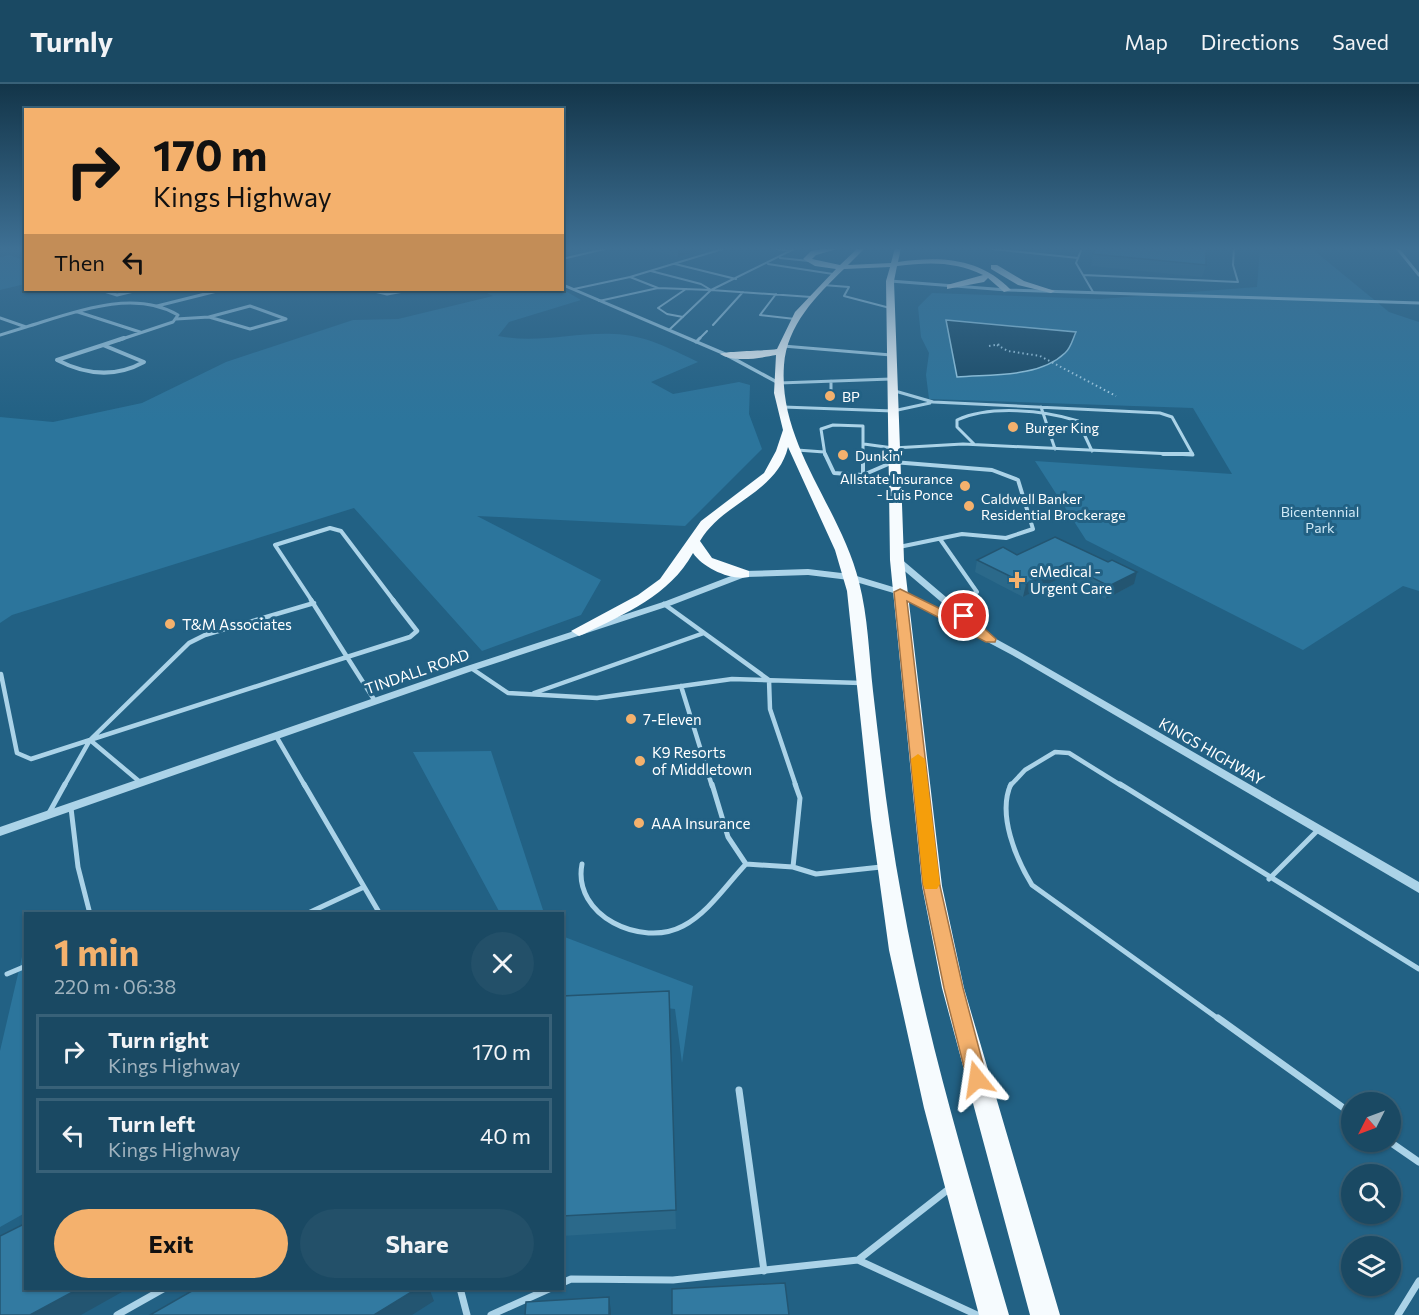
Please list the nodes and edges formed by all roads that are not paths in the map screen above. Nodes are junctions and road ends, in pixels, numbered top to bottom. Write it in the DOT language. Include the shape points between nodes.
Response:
graph roads {
  1 [pos="116,305"];
  2 [pos="148,305"];
  3 [pos="610,305"];
  4 [pos="662,305"];
  5 [pos="695,305"];
  6 [pos="731,305"];
  7 [pos="767,305"];
  8 [pos="805,305"];
  9 [pos="879,305"];
  10 [pos="157,306"];
  11 [pos="890,308"];
  12 [pos="78,312"];
  13 [pos="209,317"];
  14 [pos="682,317"];
  15 [pos="0,318"];
  16 [pos="176,319"];
  17 [pos="795,319"];
  18 [pos="713,325"];
  19 [pos="26,327"];
  20 [pos="669,330"];
  21 [pos="707,331"];
  22 [pos="143,332"];
  23 [pos="0,335"];
  24 [pos="696,342"];
  25 [pos="103,345"];
  26 [pos="782,348"];
  27 [pos="725,354"];
  28 [pos="891,355"];
  29 [pos="831,381"];
  30 [pos="779,383"];
  31 [pos="892,384"];
  32 [pos="831,392"];
  33 [pos="831,400"];
  34 [pos="933,402"];
  35 [pos="783,407"];
  36 [pos="1041,407"];
  37 [pos="831,409"];
  38 [pos="893,411"];
  39 [pos="1043,416"];
  40 [pos="786,428"];
  41 [pos="864,444"];
  42 [pos="974,444"];
  43 [pos="893,448"];
  44 [pos="1055,449"];
  45 [pos="794,450"];
  46 [pos="1092,451"];
  47 [pos="824,452"];
  48 [pos="893,462"];
  49 [pos="863,475"];
  50 [pos="940,539"];
  51 [pos="693,541"];
  52 [pos="896,547"];
  53 [pos="897,560"];
  54 [pos="744,574"];
  55 [pos="850,577"];
  56 [pos="900,592"];
  57 [pos="314,603"];
  58 [pos="664,604"];
  59 [pos="951,604"];
  60 [pos="579,631"];
  61 [pos="704,633"];
  62 [pos="990,639"];
  63 [pos="347,656"];
  64 [pos="471,668"];
  65 [pos="1,674"];
  66 [pos="770,680"];
  67 [pos="865,683"];
  68 [pos="681,686"];
  69 [pos="530,694"];
  70 [pos="375,701"];
  71 [pos="276,736"];
  72 [pos="90,740"];
  73 [pos="141,783"];
  74 [pos="70,808"];
  75 [pos="47,816"];
  76 [pos="1318,830"];
  77 [pos="0,832"];
  78 [pos="582,864"];
  79 [pos="746,864"];
  80 [pos="793,867"];
  81 [pos="887,867"];
  82 [pos="1269,879"];
  83 [pos="364,887"];
  84 [pos="1419,888"];
  85 [pos="89,912"];
  86 [pos="310,912"];
  87 [pos="379,912"];
  88 [pos="24,967"];
  89 [pos="1419,969"];
  90 [pos="7,974"];
  91 [pos="739,1090"];
  92 [pos="1341,1106"];
  93 [pos="1401,1150"];
  94 [pos="1419,1162"];
  95 [pos="957,1182"];
  96 [pos="858,1260"];
  97 [pos="764,1271"];
  98 [pos="1419,1281"];
  99 [pos="564,1282"];
  100 [pos="161,1290"];
  101 [pos="461,1290"];
  102 [pos="547,1290"];
  103 [pos="117,1315"];
  104 [pos="467,1315"];
  105 [pos="491,1315"];
  106 [pos="978,1315"];
  107 [pos="994,1315"];
  108 [pos="1045,1315"];
  109 [pos="1398,1315"];
  1 -- 12 [label="street"];
  2 -- 10 [label="street"];
  3 -- 20 [label="street"];
  4 -- 14 [label="lane" via="658,308 667,314"];
  5 -- 14 [label="lane"];
  6 -- 18 [label="lane"];
  7 -- 17 [label="lane" via="760,315"];
  8 -- 17 [label="highway"];
  9 -- 11 [label="lane"];
  10 -- 16 [label="street" via="175,312"];
  11 -- 28 [label="highway"];
  12 -- 19 [label="street"];
  12 -- 22 [label="street"];
  13 -- 13 [label="street" via="250,306 286,319 250,329"];
  13 -- 16 [label="street"];
  14 -- 20 [label="lane"];
  15 -- 19 [label="street"];
  16 -- 22 [label="street"];
  17 -- 26 [label="highway"];
  19 -- 23 [label="street"];
  20 -- 24 [label="street"];
  21 -- 24 [label="lane"];
  22 -- 25 [label="street"];
  24 -- 27 [label="street"];
  25 -- 25 [label="street" via="144,362 99,375 57,360"];
  26 -- 27 [label="highway" via="756,356"];
  26 -- 28 [label="lane"];
  26 -- 30 [label="highway"];
  27 -- 30 [label="street"];
  28 -- 31 [label="highway"];
  29 -- 30 [label="lane"];
  29 -- 31 [label="lane"];
  29 -- 32 [label="lane"];
  30 -- 35 [label="highway"];
  31 -- 34 [label="lane"];
  31 -- 38 [label="highway"];
  33 -- 37 [label="lane"];
  34 -- 36 [label="lane"];
  34 -- 38 [label="lane"];
  35 -- 37 [label="lane"];
  35 -- 40 [label="highway"];
  36 -- 39 [label="lane"];
  36 -- 46 [label="lane" via="1172,417 1193,455"];
  37 -- 38 [label="lane"];
  38 -- 43 [label="highway"];
  39 -- 42 [label="lane" via="982,412 963,416 957,420 957,427"];
  39 -- 44 [label="lane"];
  39 -- 46 [label="lane" via="1078,420"];
  40 -- 45 [label="highway"];
  40 -- 51 [label="highway" via="775,470 714,515"];
  41 -- 43 [label="lane"];
  41 -- 47 [label="lane" via="863,426 833,425 821,429"];
  41 -- 49 [label="lane"];
  42 -- 43 [label="lane"];
  42 -- 44 [label="lane"];
  43 -- 48 [label="highway"];
  44 -- 46 [label="lane"];
  45 -- 47 [label="lane"];
  45 -- 55 [label="highway" via="827,514"];
  47 -- 49 [label="lane" via="834,473"];
  48 -- 49 [label="lane"];
  48 -- 50 [label="lane" via="992,470 1018,480 1033,529 1006,538 962,534"];
  48 -- 52 [label="highway"];
  50 -- 52 [label="lane"];
  50 -- 59 [label="lane" via="977,592"];
  51 -- 54 [label="highway" via="697,553 710,565"];
  51 -- 60 [label="highway" via="672,575 658,587"];
  52 -- 53 [label="highway"];
  53 -- 56 [label="highway"];
  53 -- 59 [label="street, KINGS HIGHWAY"];
  54 -- 55 [label="street, TINDALL ROAD" via="808,572"];
  54 -- 58 [label="street, TINDALL ROAD"];
  55 -- 56 [label="street, KINGS HIGHWAY"];
  55 -- 67 [label="highway"];
  56 -- 62 [label="street, KINGS HIGHWAY"];
  56 -- 108 [label="highway" via="932,886 956,1000"];
  57 -- 63 [label="lane"];
  57 -- 63 [label="lane" via="275,544 330,528 341,531 417,631 410,637"];
  57 -- 72 [label="lane" via="189,643"];
  58 -- 60 [label="street, TINDALL ROAD"];
  58 -- 61 [label="lane"];
  59 -- 62 [label="street, KINGS HIGHWAY"];
  60 -- 64 [label="street, TINDALL ROAD"];
  61 -- 66 [label="lane"];
  61 -- 69 [label="lane"];
  62 -- 76 [label="street, KINGS HIGHWAY"];
  63 -- 70 [label="lane"];
  63 -- 72 [label="lane"];
  64 -- 69 [label="lane" via="508,693"];
  64 -- 70 [label="street, TINDALL ROAD"];
  65 -- 72 [label="lane" via="17,753 31,759"];
  66 -- 67 [label="lane"];
  66 -- 68 [label="lane" via="732,679"];
  66 -- 80 [label="lane" via="770,709 800,798"];
  67 -- 81 [label="highway"];
  68 -- 69 [label="lane" via="597,698"];
  68 -- 79 [label="lane" via="728,837"];
  70 -- 71 [label="street, TINDALL ROAD"];
  71 -- 73 [label="street, TINDALL ROAD"];
  71 -- 83 [label="lane"];
  72 -- 73 [label="lane"];
  72 -- 75 [label="lane"];
  73 -- 74 [label="street, TINDALL ROAD"];
  74 -- 75 [label="street, TINDALL ROAD"];
  74 -- 85 [label="lane" via="78,867"];
  75 -- 77 [label="street, TINDALL ROAD"];
  76 -- 82 [label="lane"];
  76 -- 84 [label="street, KINGS HIGHWAY"];
  78 -- 79 [label="lane" via="577,875 580,889 615,925 636,933 682,927"];
  79 -- 80 [label="lane"];
  80 -- 81 [label="lane" via="816,874"];
  81 -- 95 [label="highway" via="921,1050"];
  82 -- 89 [label="lane"];
  82 -- 92 [label="lane" via="1069,753 1050,754 1008,788 1006,800 1015,849 1020,867 1032,885"];
  83 -- 86 [label="lane"];
  83 -- 87 [label="lane"];
  88 -- 90 [label="lane"];
  91 -- 97 [label="lane"];
  93 -- 94 [label="lane"];
  95 -- 96 [label="lane"];
  95 -- 107 [label="highway"];
  96 -- 97 [label="lane"];
  96 -- 106 [label="lane"];
  97 -- 99 [label="lane" via="673,1280"];
  98 -- 109 [label="lane"];
  100 -- 103 [label="lane"];
  101 -- 104 [label="lane"];
  102 -- 105 [label="lane"];
}
